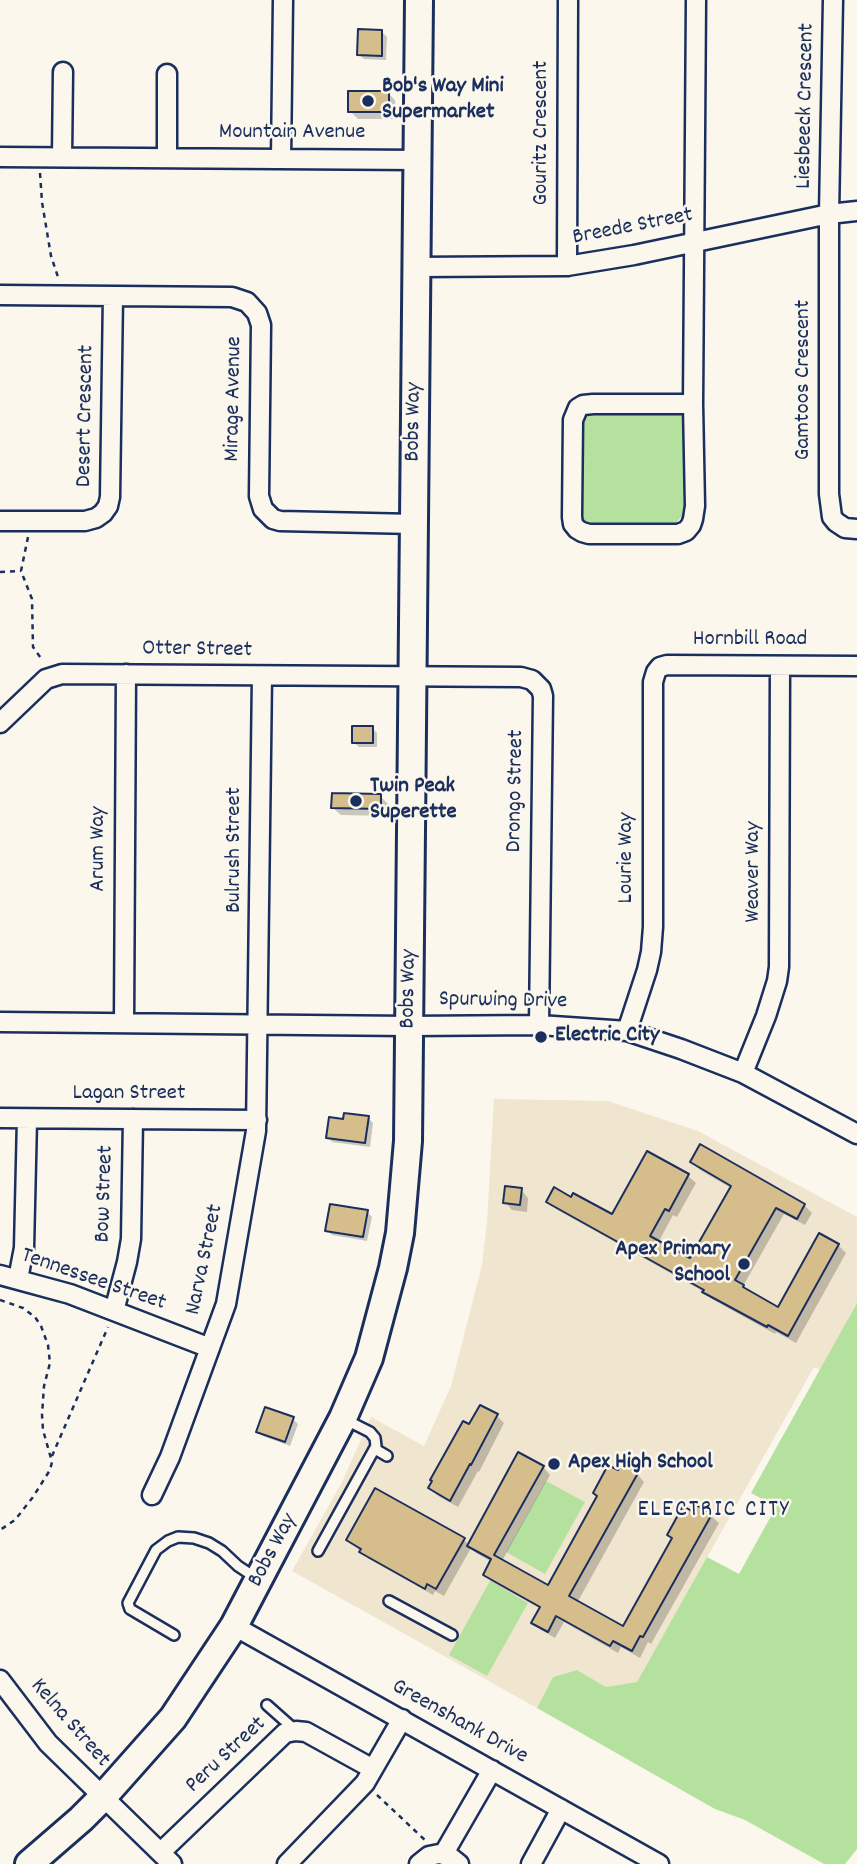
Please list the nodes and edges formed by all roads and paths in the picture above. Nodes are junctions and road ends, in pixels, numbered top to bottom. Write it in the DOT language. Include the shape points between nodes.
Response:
graph roads {
  1 [pos="283,0"];
  2 [pos="419,0"];
  3 [pos="568,0"];
  4 [pos="696,0"];
  5 [pos="833,0"];
  6 [pos="63,72"];
  7 [pos="167,74"];
  8 [pos="0,157"];
  9 [pos="40,157"];
  10 [pos="62,158"];
  11 [pos="167,158"];
  12 [pos="281,159"];
  13 [pos="417,160"];
  14 [pos="857,211"];
  15 [pos="830,214"];
  16 [pos="694,242"];
  17 [pos="567,266"];
  18 [pos="416,267"];
  19 [pos="0,295"];
  20 [pos="65,296"];
  21 [pos="113,296"];
  22 [pos="692,404"];
  23 [pos="0,521"];
  24 [pos="31,522"];
  25 [pos="414,524"];
  26 [pos="857,529"];
  27 [pos="21,571"];
  28 [pos="0,572"];
  29 [pos="780,666"];
  30 [pos="857,666"];
  31 [pos="125,674"];
  32 [pos="52,676"];
  33 [pos="262,676"];
  34 [pos="413,677"];
  35 [pos="653,682"];
  36 [pos="0,723"];
  37 [pos="0,1022"];
  38 [pos="124,1023"];
  39 [pos="259,1025"];
  40 [pos="539,1025"];
  41 [pos="409,1026"];
  42 [pos="627,1031"];
  43 [pos="743,1073"];
  44 [pos="0,1118"];
  45 [pos="27,1119"];
  46 [pos="133,1119"];
  47 [pos="257,1121"];
  48 [pos="857,1135"];
  49 [pos="0,1275"];
  50 [pos="19,1279"];
  51 [pos="0,1300"];
  52 [pos="114,1311"];
  53 [pos="210,1348"];
  54 [pos="343,1418"];
  55 [pos="374,1449"];
  56 [pos="51,1457"];
  57 [pos="387,1457"];
  58 [pos="152,1495"];
  59 [pos="0,1530"];
  60 [pos="318,1551"];
  61 [pos="259,1580"];
  62 [pos="389,1601"];
  63 [pos="234,1626"];
  64 [pos="174,1635"];
  65 [pos="452,1635"];
  66 [pos="2,1688"];
  67 [pos="267,1705"];
  68 [pos="402,1719"];
  69 [pos="296,1731"];
  70 [pos="492,1770"];
  71 [pos="369,1776"];
  72 [pos="103,1798"];
  73 [pos="561,1809"];
  74 [pos="441,1854"];
  75 [pos="167,1858"];
  76 [pos="29,1864"];
  77 [pos="286,1864"];
  78 [pos="419,1864"];
  79 [pos="459,1864"];
  80 [pos="531,1864"];
  81 [pos="659,1864"];
  1 -- 12 [label="street"];
  2 -- 13 [label="street, Bobs Way"];
  3 -- 17 [label="street, Gouritz Crescent"];
  4 -- 16 [label="street"];
  5 -- 15 [label="street, Liesbeeck Crescent"];
  6 -- 10 [label="street"];
  7 -- 11 [label="street"];
  8 -- 9 [label="street, Mountain Avenue"];
  9 -- 10 [label="street, Mountain Avenue"];
  9 -- 20 [label="path" via="51,256"];
  10 -- 11 [label="street, Mountain Avenue"];
  11 -- 12 [label="street, Mountain Avenue"];
  12 -- 13 [label="street, Mountain Avenue"];
  13 -- 18 [label="street, Bobs Way"];
  14 -- 15 [label="street, Breede Street"];
  15 -- 16 [label="street, Breede Street"];
  15 -- 26 [label="street, Gamtoos Crescent" via="830,513 836,523"];
  16 -- 17 [label="street, Breede Street"];
  16 -- 22 [label="street"];
  17 -- 18 [label="street, Breede Street"];
  18 -- 25 [label="street, Bobs Way"];
  19 -- 20 [label="street, Mirage Avenue"];
  20 -- 21 [label="street, Mirage Avenue"];
  21 -- 24 [label="street, Desert Crescent" via="108,506 96,519"];
  21 -- 25 [label="street, Mirage Avenue" via="232,297 257,313 261,325 259,495 262,509 273,519"];
  22 -- 22 [label="street" via="695,506 691,525 678,534 589,534 578,529 573,524 572,503 573,420 578,408"];
  23 -- 24 [label="street, Desert Crescent"];
  24 -- 27 [label="path"];
  25 -- 34 [label="street, Bobs Way"];
  27 -- 28 [label="path"];
  27 -- 32 [label="path" via="32,599 33,647"];
  29 -- 30 [label="street, Hornbill Road"];
  29 -- 35 [label="street, Hornbill Road" via="667,665 660,667"];
  29 -- 43 [label="street, Weaver Way" via="779,967"];
  31 -- 32 [label="street, Otter Street"];
  31 -- 33 [label="street, Otter Street"];
  31 -- 38 [label="street, Arum Way"];
  32 -- 36 [label="street"];
  33 -- 34 [label="street, Otter Street"];
  33 -- 39 [label="street, Bulrush Street"];
  34 -- 40 [label="street, Drongo Street" via="522,677 541,689"];
  34 -- 41 [label="street, Bobs Way"];
  35 -- 42 [label="street, Lourie Way" via="652,939"];
  37 -- 38 [label="street, Spurwing Drive"];
  38 -- 39 [label="street, Spurwing Drive"];
  39 -- 41 [label="street, Spurwing Drive"];
  39 -- 47 [label="street, Narva Street"];
  40 -- 41 [label="street, Spurwing Drive"];
  40 -- 42 [label="street, Spurwing Drive"];
  41 -- 54 [label="street, Bobs Way" via="408,1142 400,1233 369,1358"];
  42 -- 43 [label="street, Spurwing Drive"];
  43 -- 48 [label="street, Spurwing Drive"];
  44 -- 45 [label="street, Lagan Street"];
  45 -- 46 [label="street, Lagan Street"];
  45 -- 50 [label="street"];
  46 -- 47 [label="street, Lagan Street"];
  46 -- 52 [label="street, Bow Street" via="131,1239"];
  47 -- 53 [label="street, Narva Street" via="226,1304"];
  49 -- 50 [label="street, Tennessee Street"];
  50 -- 52 [label="street, Tennessee Street"];
  51 -- 56 [label="path" via="35,1317 48,1345 50,1363 42,1415"];
  52 -- 53 [label="street, Tennessee Street"];
  52 -- 56 [label="path"];
  53 -- 58 [label="street, Narva Street"];
  54 -- 55 [label="lane" via="373,1434"];
  54 -- 61 [label="street, Bobs Way"];
  55 -- 57 [label="lane"];
  55 -- 60 [label="lane"];
  56 -- 59 [label="path" via="52,1466 33,1497 15,1520"];
  61 -- 63 [label="street, Bobs Way"];
  61 -- 64 [label="lane" via="209,1544 194,1538 168,1541 156,1550 128,1603 130,1609"];
  62 -- 65 [label="lane"];
  63 -- 68 [label="street, Greenshank Drive"];
  63 -- 72 [label="street, Bobs Way" via="173,1718"];
  66 -- 72 [label="street, Kelna Street" via="47,1743"];
  67 -- 69 [label="lane"];
  68 -- 70 [label="street, Greenshank Drive"];
  68 -- 71 [label="street"];
  69 -- 71 [label="street, Peru Street" via="306,1732"];
  69 -- 75 [label="street, Peru Street" via="285,1734"];
  70 -- 73 [label="street, Greenshank Drive"];
  70 -- 74 [label="street"];
  71 -- 74 [label="path"];
  71 -- 77 [label="street"];
  72 -- 75 [label="street, Kelna Street"];
  72 -- 76 [label="street, Bobs Way"];
  73 -- 80 [label="street"];
  73 -- 81 [label="street, Greenshank Drive"];
  74 -- 78 [label="street"];
  74 -- 79 [label="street"];
}
